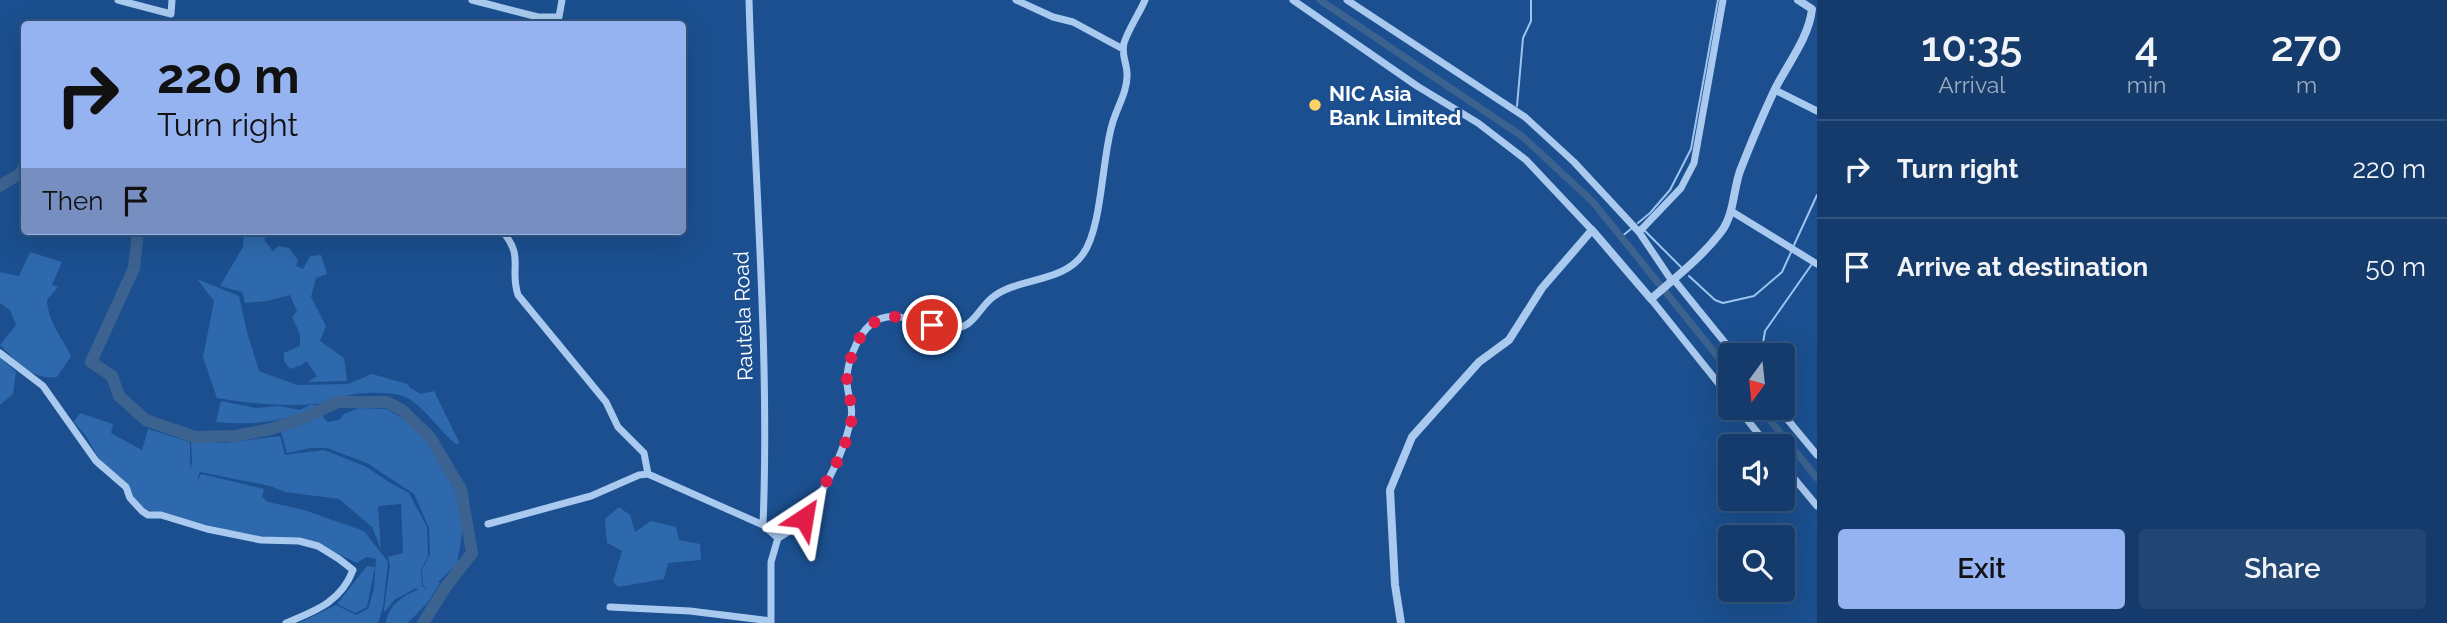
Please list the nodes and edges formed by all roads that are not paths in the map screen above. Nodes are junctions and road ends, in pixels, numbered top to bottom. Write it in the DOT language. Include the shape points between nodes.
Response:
graph roads {
  1 [pos="117,0"];
  2 [pos="172,0"];
  3 [pos="472,0"];
  4 [pos="562,0"];
  5 [pos="749,0"];
  6 [pos="1016,0"];
  7 [pos="1145,0"];
  8 [pos="1293,0"];
  9 [pos="1347,0"];
  10 [pos="1723,0"];
  11 [pos="1797,0"];
  12 [pos="171,14"];
  13 [pos="170,21"];
  14 [pos="1123,49"];
  15 [pos="1775,90"];
  16 [pos="1817,111"];
  17 [pos="1731,211"];
  18 [pos="1592,230"];
  19 [pos="1639,232"];
  20 [pos="505,235"];
  21 [pos="1815,263"];
  22 [pos="1671,283"];
  23 [pos="1654,296"];
  24 [pos="1724,343"];
  25 [pos="0,353"];
  26 [pos="1718,382"];
  27 [pos="1747,420"];
  28 [pos="1788,420"];
  29 [pos="1759,434"];
  30 [pos="1817,455"];
  31 [pos="648,474"];
  32 [pos="1795,479"];
  33 [pos="1817,506"];
  34 [pos="488,524"];
  35 [pos="763,525"];
  36 [pos="778,538"];
  37 [pos="610,607"];
  38 [pos="771,622"];
  39 [pos="286,623"];
  40 [pos="1401,623"];
  1 -- 12 [label="street"];
  2 -- 12 [label="street"];
  3 -- 4 [label="street" via="538,17 559,17"];
  5 -- 35 [label="street, Rautela Road"];
  6 -- 14 [label="street" via="1073,22"];
  7 -- 14 [label="street"];
  8 -- 18 [label="street" via="1478,123 1526,160"];
  9 -- 19 [label="street" via="1525,117"];
  10 -- 19 [label="street" via="1694,163 1681,188"];
  11 -- 15 [label="street" via="1812,9 1810,23"];
  12 -- 13 [label="street"];
  14 -- 36 [label="street" via="1127,75 1084,254 1051,275 993,297 976,318 961,327 893,316 869,326 849,365 852,416 827,483 804,518"];
  15 -- 16 [label="street"];
  15 -- 17 [label="street" via="1740,172"];
  17 -- 21 [label="street"];
  17 -- 22 [label="street" via="1722,231"];
  18 -- 23 [label="street"];
  18 -- 40 [label="street" via="1542,288 1509,340 1479,362 1412,437 1390,490"];
  19 -- 22 [label="street"];
  20 -- 31 [label="street" via="517,260 518,295 644,453"];
  22 -- 23 [label="street"];
  22 -- 24 [label="street"];
  23 -- 26 [label="street"];
  25 -- 39 [label="street" via="43,386 96,461 126,487 130,498 148,515 261,540 318,546 353,570 340,594 326,606"];
  27 -- 29 [label="street"];
  28 -- 30 [label="street"];
  31 -- 34 [label="street"];
  31 -- 35 [label="street"];
  32 -- 33 [label="street"];
  35 -- 36 [label="street"];
  36 -- 38 [label="street" via="771,562"];
  37 -- 38 [label="street"];
}
